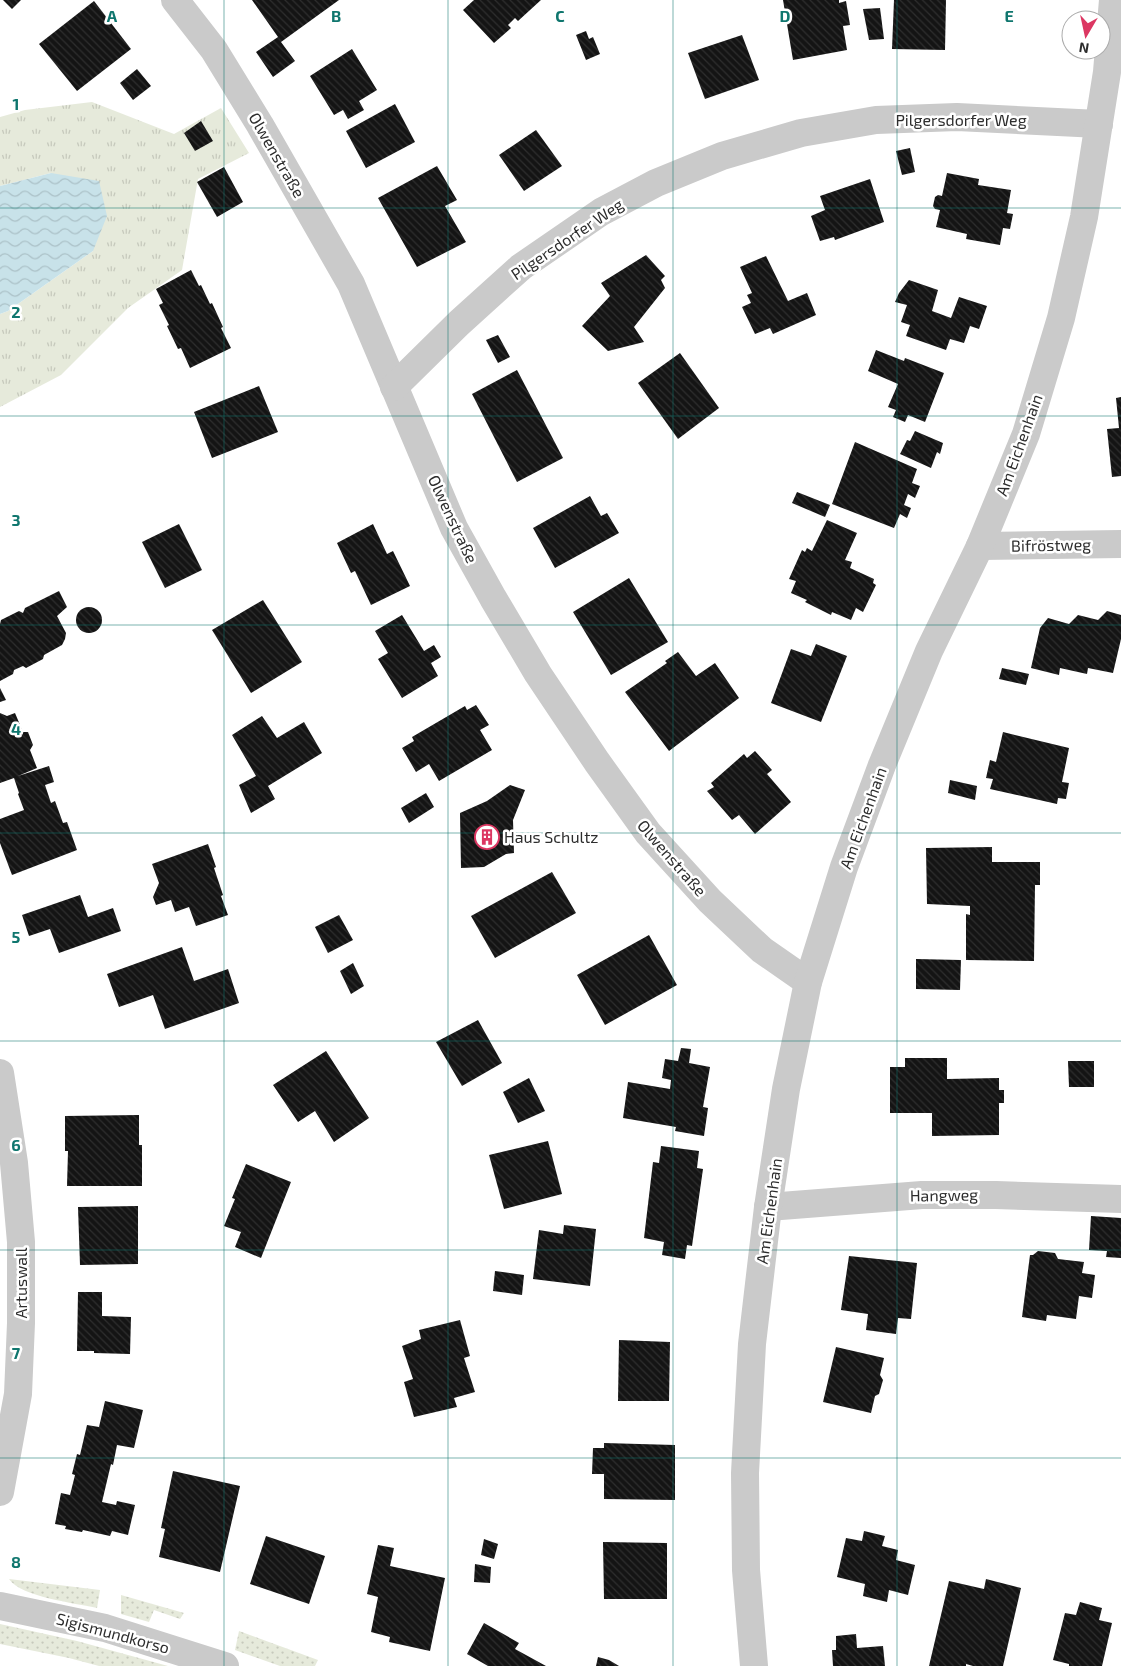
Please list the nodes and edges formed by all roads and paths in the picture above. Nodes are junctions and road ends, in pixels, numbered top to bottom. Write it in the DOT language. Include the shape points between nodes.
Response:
graph roads {
  1 [pos="175,0"];
  2 [pos="1113,0"];
  3 [pos="1099,124"];
  4 [pos="394,387"];
  5 [pos="1121,544"];
  6 [pos="980,546"];
  7 [pos="808,982"];
  8 [pos="0,1073"];
  9 [pos="1121,1199"];
  10 [pos="768,1207"];
  11 [pos="0,1492"];
  12 [pos="0,1606"];
  13 [pos="225,1666"];
  14 [pos="754,1666"];
  1 -- 4 [label="street, Olwenstraße" via="214,50 350,284"];
  2 -- 3 [label="street, Am Eichenhain"];
  3 -- 4 [label="street, Pilgersdorfer Weg" via="957,117 876,120 801,133 722,156 656,183 601,212 521,267"];
  3 -- 6 [label="street, Am Eichenhain" via="1084,217 1061,318 1026,434"];
  4 -- 7 [label="street, Olwenstraße" via="454,528 538,674 597,762 648,833 710,901 762,950"];
  5 -- 6 [label="street, Bifröstweg"];
  6 -- 7 [label="street, Am Eichenhain" via="929,651 882,765 844,867"];
  7 -- 10 [label="street, Am Eichenhain" via="786,1089"];
  8 -- 11 [label="street, Artuswall" via="14,1164 21,1242 21,1323 18,1394"];
  9 -- 10 [label="street, Hangweg" via="922,1195"];
  10 -- 14 [label="street, Am Eichenhain" via="752,1344 745,1473 746,1570"];
  12 -- 13 [label="street, Sigismundkorso" via="105,1628"];
}
